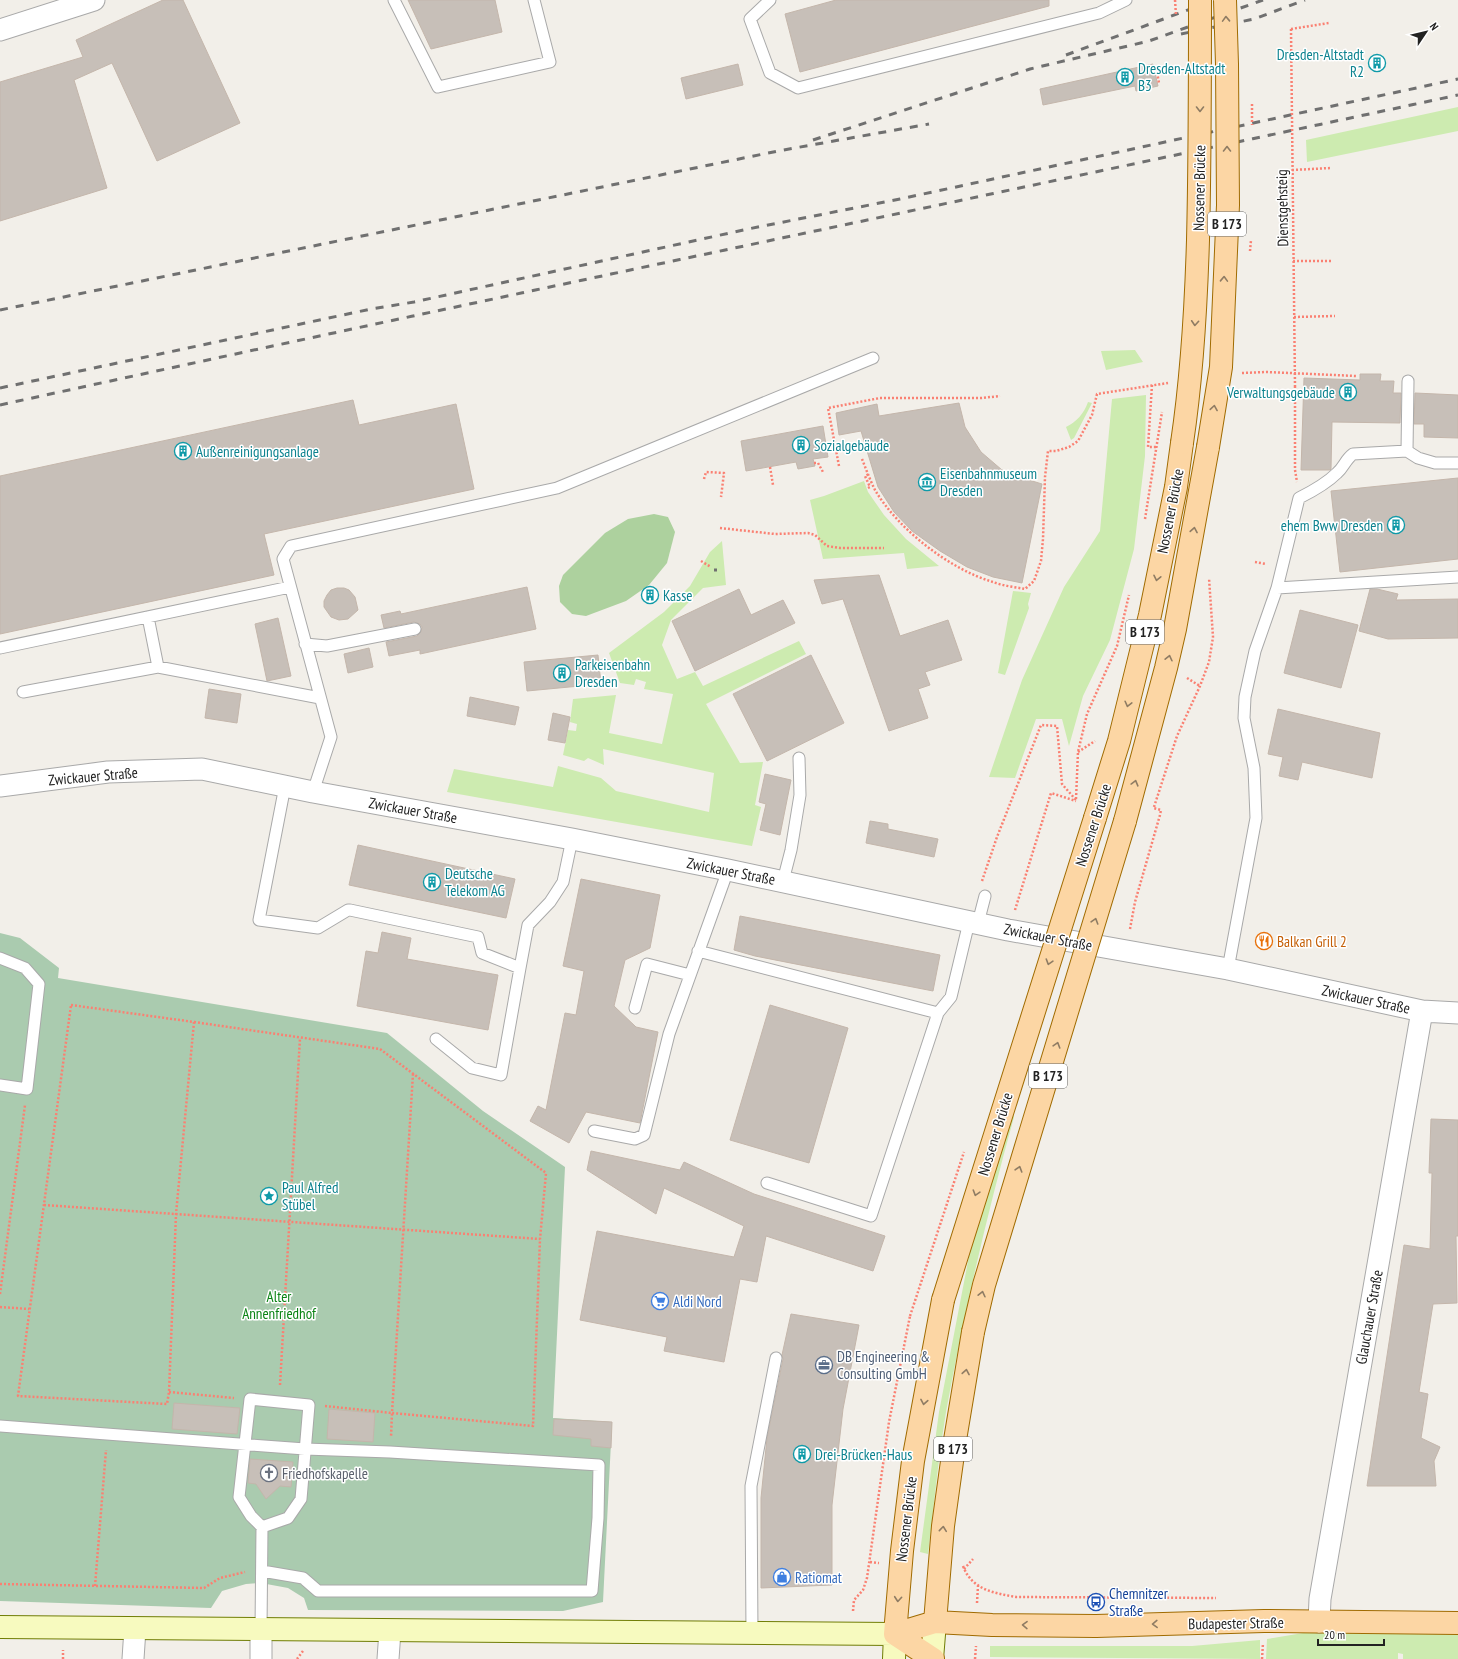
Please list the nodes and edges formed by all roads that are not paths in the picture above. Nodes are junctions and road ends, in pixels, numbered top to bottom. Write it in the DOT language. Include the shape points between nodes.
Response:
graph roads {
  1 [pos="94,0"];
  2 [pos="394,0"];
  3 [pos="534,0"];
  4 [pos="770,0"];
  5 [pos="1126,0"];
  6 [pos="1200,0"];
  7 [pos="1225,0"];
  8 [pos="0,30"];
  9 [pos="873,358"];
  10 [pos="1408,381"];
  11 [pos="1407,451"];
  12 [pos="1458,463"];
  13 [pos="1458,577"];
  14 [pos="290,587"];
  15 [pos="1277,588"];
  16 [pos="148,617"];
  17 [pos="415,629"];
  18 [pos="305,644"];
  19 [pos="0,648"];
  20 [pos="158,667"];
  21 [pos="23,692"];
  22 [pos="320,698"];
  23 [pos="799,758"];
  24 [pos="0,786"];
  25 [pos="285,786"];
  26 [pos="314,792"];
  27 [pos="572,839"];
  28 [pos="728,870"];
  29 [pos="783,881"];
  30 [pos="983,891"];
  31 [pos="973,923"];
  32 [pos="698,951"];
  33 [pos="0,958"];
  34 [pos="520,968"];
  35 [pos="1228,969"];
  36 [pos="690,975"];
  37 [pos="635,1008"];
  38 [pos="1422,1012"];
  39 [pos="938,1013"];
  40 [pos="1458,1013"];
  41 [pos="436,1039"];
  42 [pos="0,1085"];
  43 [pos="594,1131"];
  44 [pos="767,1183"];
  45 [pos="776,1358"];
  46 [pos="0,1426"];
  47 [pos="246,1444"];
  48 [pos="305,1448"];
  49 [pos="262,1527"];
  50 [pos="262,1571"];
  51 [pos="935,1622"];
  52 [pos="1319,1622"];
  53 [pos="1458,1623"];
  54 [pos="0,1627"];
  55 [pos="135,1628"];
  56 [pos="261,1629"];
  57 [pos="390,1631"];
  58 [pos="752,1633"];
  59 [pos="895,1634"];
  60 [pos="133,1659"];
  61 [pos="261,1659"];
  62 [pos="388,1659"];
  63 [pos="894,1659"];
  64 [pos="933,1659"];
  1 -- 8 [label="street"];
  2 -- 3 [label="lane" via="438,87 550,62"];
  4 -- 5 [label="lane" via="750,19 770,73 798,88 1099,12"];
  6 -- 59 [label="main road, Nossener Brücke / B 173, one-way, bridge" via="1200,166 1196,313 1176,487 1150,615 1119,741 943,1300 913,1461"];
  51 -- 7 [label="main road, Nossener Brücke / B 173, one-way, bridge" via="943,1526 954,1440 973,1332 984,1285 1125,821 1164,675 1175,629 1208,447 1221,367 1228,205"];
  9 -- 14 [label="lane" via="557,488 291,546 283,559"];
  10 -- 11 [label="lane"];
  11 -- 12 [label="lane" via="1418,458 1435,463"];
  11 -- 15 [label="lane" via="1353,454 1321,487 1299,498"];
  13 -- 15 [label="lane"];
  14 -- 16 [label="lane"];
  14 -- 18 [label="lane"];
  15 -- 35 [label="lane" via="1256,651 1245,697 1244,718 1254,768 1256,818"];
  16 -- 19 [label="lane"];
  16 -- 20 [label="lane"];
  17 -- 18 [label="lane" via="327,646"];
  18 -- 22 [label="lane"];
  20 -- 21 [label="lane"];
  20 -- 22 [label="lane"];
  22 -- 26 [label="lane" via="331,737"];
  23 -- 29 [label="lane" via="800,795"];
  24 -- 25 [label="street, Zwickauer Straße" via="108,772 202,770"];
  25 -- 26 [label="street, Zwickauer Straße"];
  25 -- 34 [label="lane" via="259,920 318,928 350,910 478,937 482,953"];
  26 -- 27 [label="street, Zwickauer Straße"];
  27 -- 28 [label="street, Zwickauer Straße"];
  27 -- 34 [label="lane" via="563,882 550,902 528,925"];
  28 -- 29 [label="street, Zwickauer Straße"];
  28 -- 32 [label="lane"];
  29 -- 31 [label="street, Zwickauer Straße"];
  30 -- 31 [label="lane"];
  31 -- 35 [label="street, Zwickauer Straße"];
  31 -- 39 [label="lane" via="950,997"];
  32 -- 36 [label="lane"];
  32 -- 39 [label="lane"];
  33 -- 42 [label="lane" via="26,968 39,984 27,1089"];
  34 -- 41 [label="lane" via="501,1075 472,1068"];
  35 -- 38 [label="street, Zwickauer Straße"];
  36 -- 37 [label="lane" via="647,964"];
  36 -- 43 [label="lane" via="669,1034 644,1135 635,1139"];
  38 -- 40 [label="street, Zwickauer Straße"];
  38 -- 52 [label="street, Glauchauer Straße" via="1320,1599"];
  39 -- 44 [label="lane" via="871,1216"];
  45 -- 58 [label="lane" via="751,1486"];
  46 -- 47 [label="lane"];
  47 -- 48 [label="lane"];
  47 -- 48 [label="lane" via="250,1399 308,1405"];
  47 -- 49 [label="lane" via="239,1498"];
  48 -- 49 [label="lane" via="301,1499 288,1518"];
  48 -- 50 [label="lane" via="599,1466 592,1591 318,1591 304,1578"];
  49 -- 50 [label="lane"];
  50 -- 56 [label="lane"];
  52 -- 51 [label="main road, Budapester Straße, one-way" via="1096,1626"];
  51 -- 59 [label="main road, Budapester Straße"];
  51 -- 64 [label="street"];
  52 -- 53 [label="main road, Budapester Straße"];
  54 -- 55 [label="street"];
  55 -- 56 [label="street"];
  55 -- 60 [label="street"];
  56 -- 57 [label="street"];
  56 -- 61 [label="street"];
  57 -- 58 [label="street"];
  57 -- 62 [label="street"];
  58 -- 59 [label="street"];
  59 -- 63 [label="street"];
  59 -- 64 [label="main road"];
}
